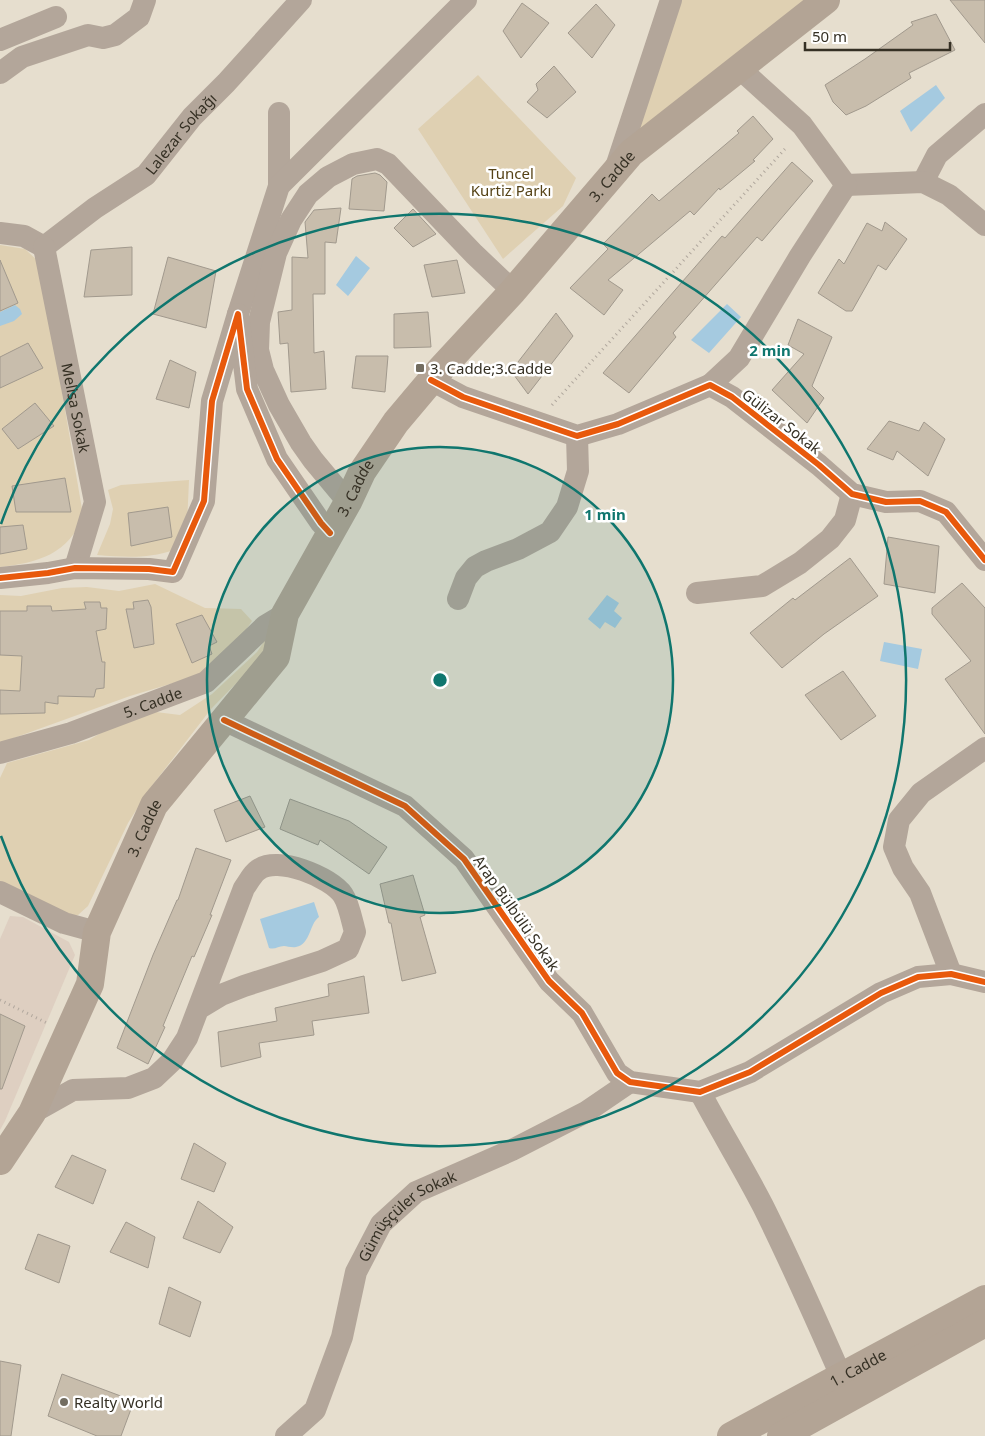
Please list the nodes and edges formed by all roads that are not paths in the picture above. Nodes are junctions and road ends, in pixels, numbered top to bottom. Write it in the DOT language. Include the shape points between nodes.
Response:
graph roads {
  1 [pos="145,0"];
  2 [pos="301,0"];
  3 [pos="466,0"];
  4 [pos="671,0"];
  5 [pos="826,0"];
  6 [pos="56,18"];
  7 [pos="0,40"];
  8 [pos="738,67"];
  9 [pos="0,74"];
  10 [pos="279,113"];
  11 [pos="985,114"];
  12 [pos="613,174"];
  13 [pos="922,182"];
  14 [pos="846,185"];
  15 [pos="279,186"];
  16 [pos="985,225"];
  17 [pos="0,233"];
  18 [pos="44,247"];
  19 [pos="513,291"];
  20 [pos="238,314"];
  21 [pos="431,380"];
  22 [pos="710,385"];
  23 [pos="577,436"];
  24 [pos="852,494"];
  25 [pos="348,502"];
  26 [pos="330,533"];
  27 [pos="985,560"];
  28 [pos="75,568"];
  29 [pos="0,578"];
  30 [pos="697,593"];
  31 [pos="458,599"];
  32 [pos="285,614"];
  33 [pos="224,720"];
  34 [pos="985,748"];
  35 [pos="0,753"];
  36 [pos="0,892"];
  37 [pos="97,932"];
  38 [pos="951,974"];
  39 [pos="985,982"];
  40 [pos="198,1009"];
  41 [pos="630,1082"];
  42 [pos="700,1092"];
  43 [pos="32,1113"];
  44 [pos="0,1161"];
  45 [pos="985,1299"];
  46 [pos="985,1323"];
  47 [pos="841,1376"];
  48 [pos="286,1436"];
  49 [pos="731,1436"];
  50 [pos="782,1436"];
  1 -- 9 [label="street" via="138,17 115,35 103,38 88,35 22,57"];
  2 -- 18 [label="street, Lalezar Sokağı" via="192,117 146,175"];
  3 -- 15 [label="street"];
  4 -- 12 [label="street"];
  5 -- 8 [label="main road, 3. Cadde"];
  6 -- 7 [label="street"];
  8 -- 12 [label="main road, 3. Cadde" via="631,153"];
  8 -- 14 [label="street" via="802,125"];
  10 -- 15 [label="street"];
  11 -- 13 [label="street" via="937,155"];
  12 -- 19 [label="main road, 3. Cadde"];
  13 -- 14 [label="street"];
  13 -- 16 [label="street" via="949,195"];
  14 -- 22 [label="street" via="739,358"];
  15 -- 20 [label="street"];
  17 -- 18 [label="street" via="24,236"];
  18 -- 28 [label="street, Melisa Sokak" via="95,502"];
  19 -- 21 [label="main road, 3. Cadde"];
  19 -- 25 [label="street" via="388,164 376,159 352,164 328,177 308,194 291,220 276,253 259,322 258,350 279,405 301,443"];
  20 -- 26 [label="street" via="247,389 277,459"];
  20 -- 28 [label="street" via="212,401 204,502 173,572"];
  21 -- 23 [label="street" via="463,397"];
  21 -- 25 [label="main road, 3. Cadde" via="396,422 362,472"];
  22 -- 23 [label="street" via="618,424"];
  22 -- 24 [label="street, Gülizar Sokak" via="732,397"];
  23 -- 31 [label="street" via="578,471 567,507 550,532 475,567 466,578"];
  24 -- 27 [label="street, Gülizar Sokak" via="886,502 920,501 946,512"];
  24 -- 30 [label="street" via="845,520 830,539 800,563 762,586"];
  25 -- 26 [label="main road, 3. Cadde"];
  26 -- 32 [label="main road, 3. Cadde"];
  28 -- 29 [label="street"];
  32 -- 33 [label="main road, 3. Cadde" via="276,657"];
  32 -- 35 [label="street, 5. Cadde" via="265,626 206,682 71,733"];
  33 -- 37 [label="main road, 3. Cadde" via="154,805"];
  33 -- 41 [label="street, Arap Bülbülü Sokak" via="405,806 464,859 549,981 582,1013 617,1073"];
  34 -- 38 [label="street" via="921,793 899,820 894,847 920,893"];
  36 -- 37 [label="street" via="64,923"];
  37 -- 43 [label="main road, 3. Cadde" via="90,984"];
  38 -- 39 [label="street"];
  38 -- 42 [label="street" via="918,977 881,993 750,1072"];
  40 -- 40 [label="street" via="221,995 348,949 355,932 343,895 331,882 302,870 274,864 258,869 244,888"];
  40 -- 43 [label="street" via="187,1038 172,1061 154,1078 128,1088 73,1090"];
  41 -- 42 [label="street"];
  41 -- 48 [label="street, Gümüşçüler Sokak" via="586,1112 416,1192 380,1224 356,1272 342,1337 315,1410"];
  42 -- 47 [label="street" via="762,1204"];
  43 -- 44 [label="main road, 3. Cadde"];
  45 -- 47 [label="main road, 1. Cadde"];
  46 -- 50 [label="main road, 1. Cadde"];
  47 -- 49 [label="main road, 1. Cadde"];
}
